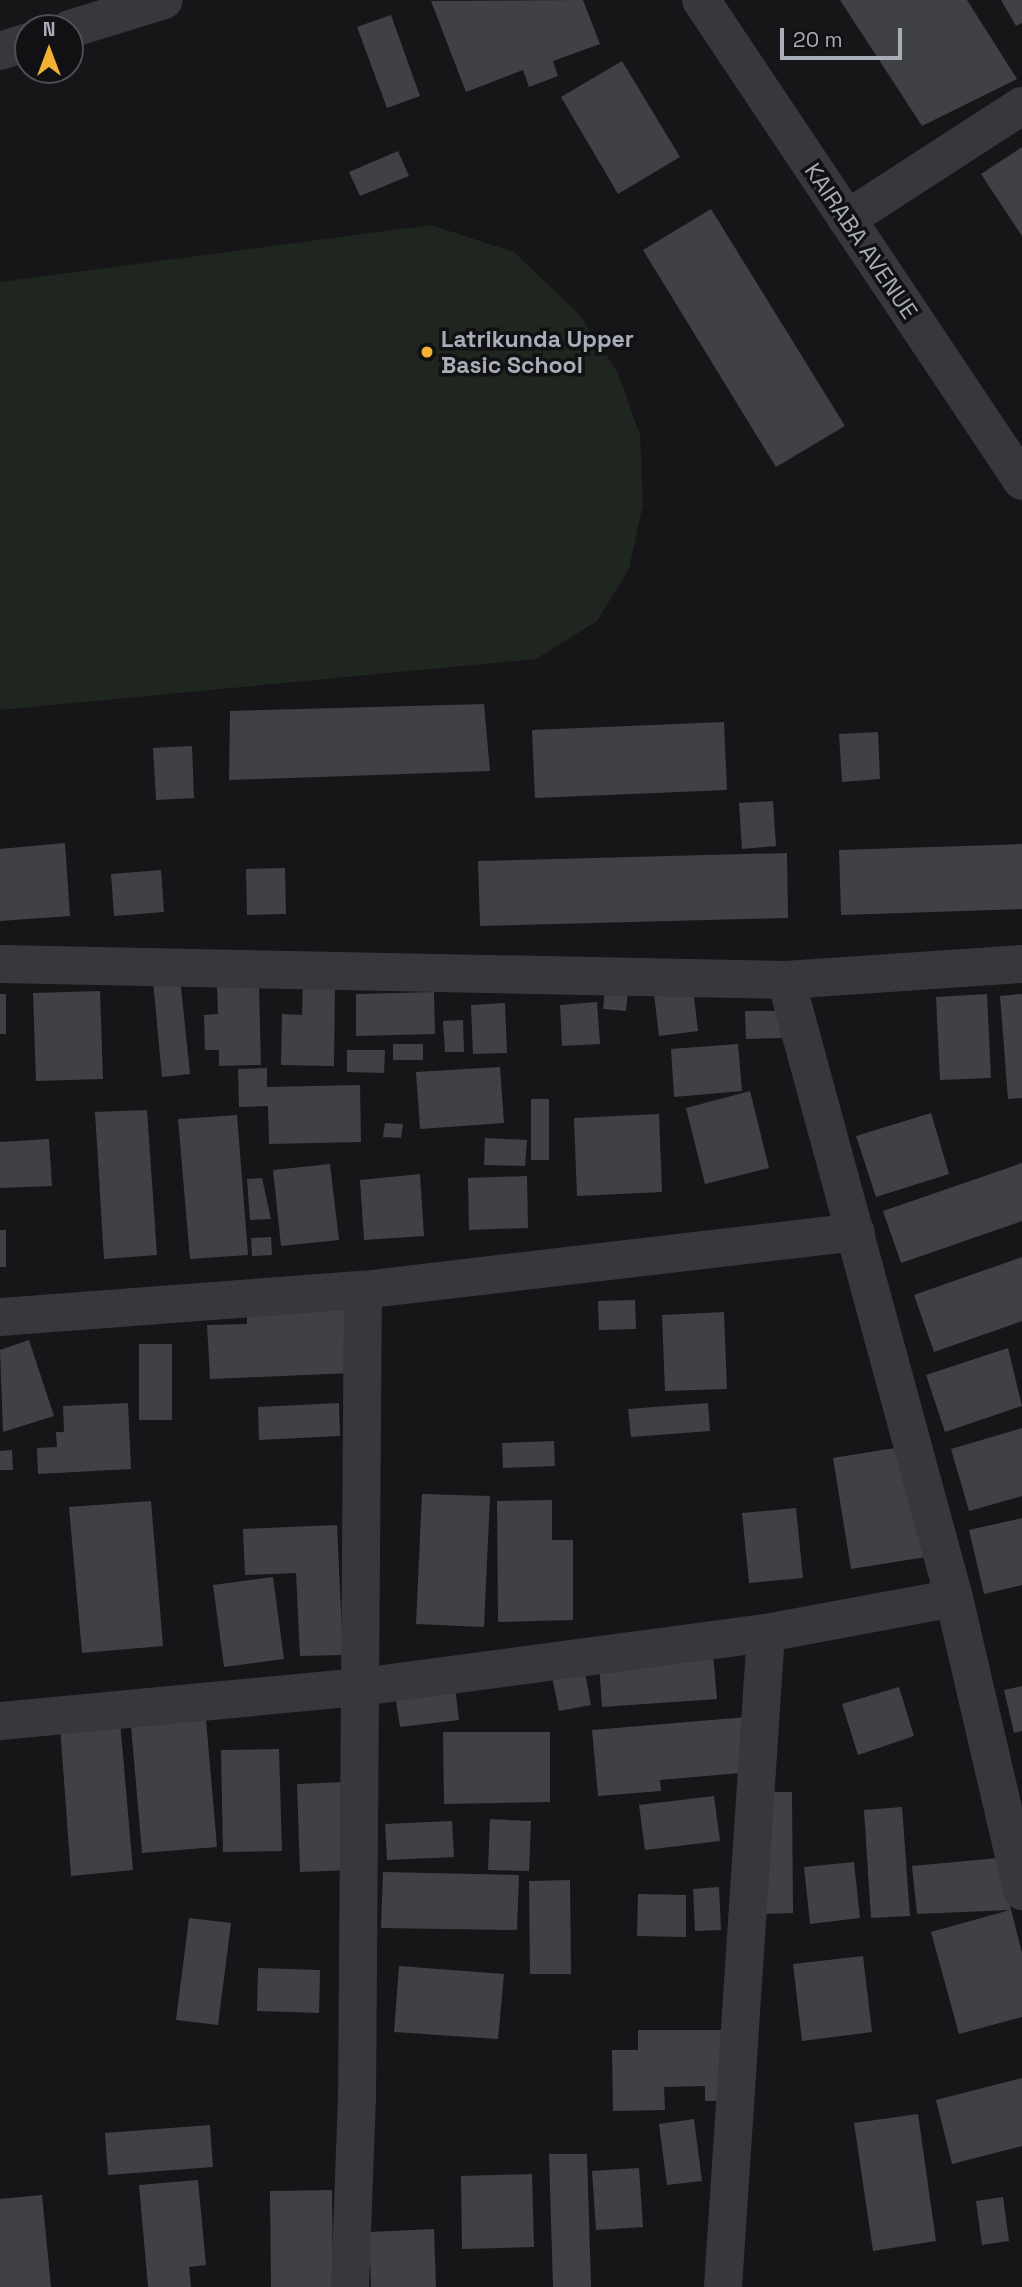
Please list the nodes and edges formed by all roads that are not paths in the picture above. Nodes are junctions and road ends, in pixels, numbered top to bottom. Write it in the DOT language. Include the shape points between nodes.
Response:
graph roads {
  1 [pos="164,0"];
  2 [pos="701,0"];
  3 [pos="84,25"];
  4 [pos="1022,106"];
  5 [pos="847,219"];
  6 [pos="1022,481"];
  7 [pos="0,964"];
  8 [pos="1022,964"];
  9 [pos="786,980"];
  10 [pos="856,1232"];
  11 [pos="363,1290"];
  12 [pos="0,1317"];
  13 [pos="954,1598"];
  14 [pos="766,1633"];
  15 [pos="361,1687"];
  16 [pos="0,1721"];
  17 [pos="1022,1891"];
  18 [pos="350,2287"];
  19 [pos="723,2287"];
  1 -- 3 [label="street"];
  2 -- 5 [label="street, KAIRABA AVENUE"];
  4 -- 5 [label="street"];
  5 -- 6 [label="street, KAIRABA AVENUE"];
  7 -- 9 [label="street"];
  8 -- 9 [label="street"];
  9 -- 10 [label="street"];
  10 -- 11 [label="street"];
  10 -- 13 [label="street"];
  11 -- 12 [label="street"];
  11 -- 15 [label="street"];
  13 -- 14 [label="street"];
  13 -- 17 [label="street"];
  14 -- 15 [label="street"];
  14 -- 19 [label="street"];
  15 -- 16 [label="street"];
  15 -- 18 [label="street"];
}
